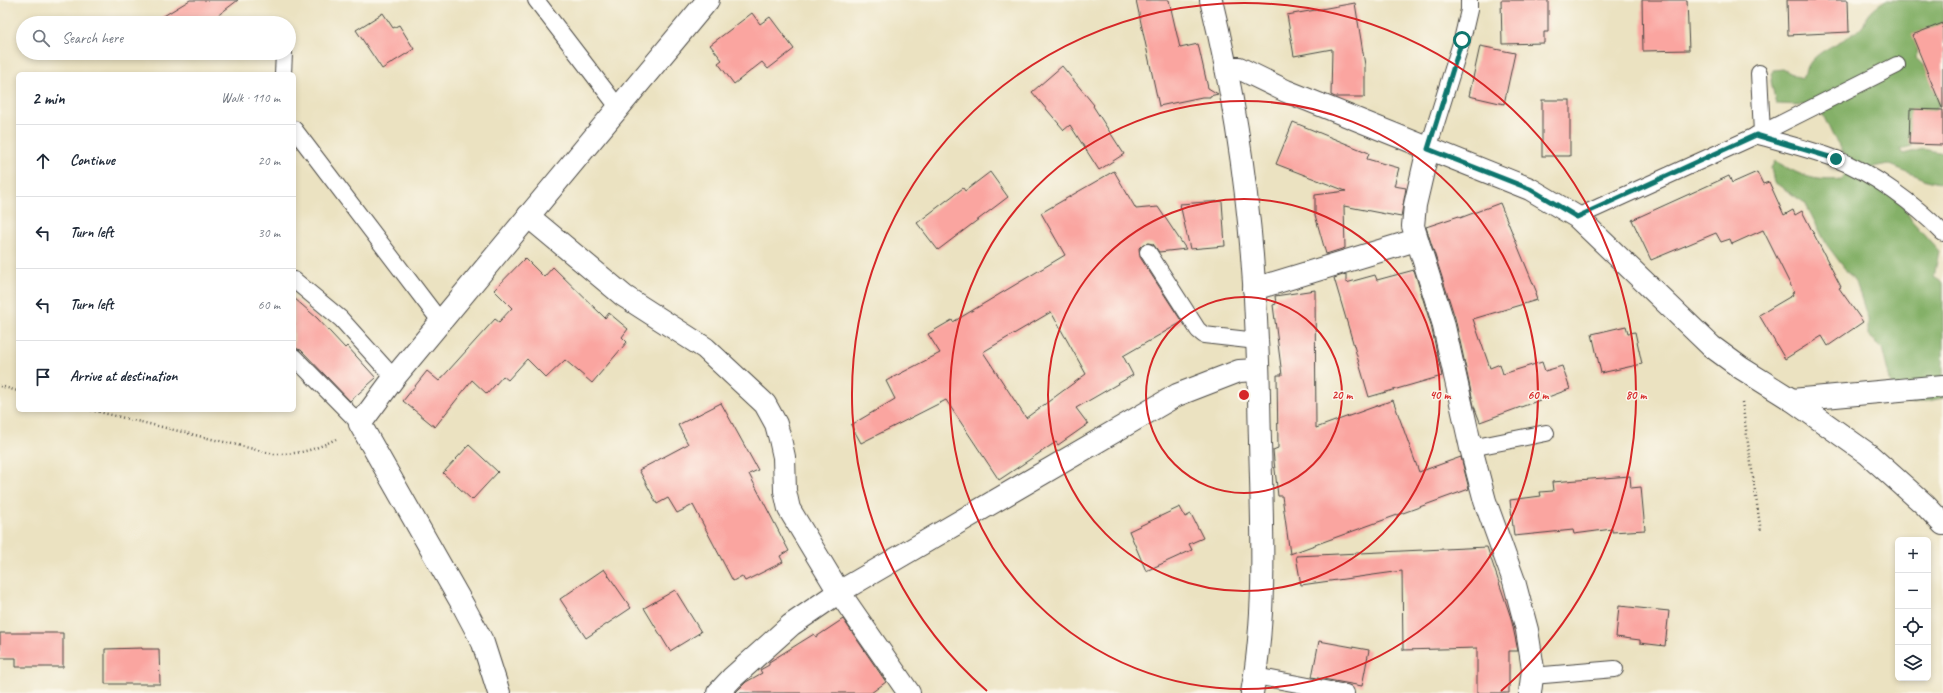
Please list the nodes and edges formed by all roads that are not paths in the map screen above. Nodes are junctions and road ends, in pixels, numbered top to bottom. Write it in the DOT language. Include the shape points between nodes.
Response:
graph roads {
  1 [pos="536,0"];
  2 [pos="708,0"];
  3 [pos="1210,0"];
  4 [pos="1469,0"];
  5 [pos="284,60"];
  6 [pos="1897,65"];
  7 [pos="1226,68"];
  8 [pos="283,72"];
  9 [pos="1759,73"];
  10 [pos="618,107"];
  11 [pos="296,132"];
  12 [pos="1759,134"];
  13 [pos="1428,149"];
  14 [pos="528,216"];
  15 [pos="1577,217"];
  16 [pos="1943,233"];
  17 [pos="1416,240"];
  18 [pos="1148,252"];
  19 [pos="296,282"];
  20 [pos="1254,289"];
  21 [pos="440,321"];
  22 [pos="1257,341"];
  23 [pos="296,359"];
  24 [pos="1257,370"];
  25 [pos="394,378"];
  26 [pos="1943,386"];
  27 [pos="1792,400"];
  28 [pos="360,424"];
  29 [pos="1546,433"];
  30 [pos="1471,448"];
  31 [pos="1943,524"];
  32 [pos="839,592"];
  33 [pos="1615,668"];
  34 [pos="1254,685"];
  35 [pos="1531,685"];
  36 [pos="499,693"];
  37 [pos="718,693"];
  38 [pos="909,693"];
  39 [pos="1346,693"];
  1 -- 10 [label="lane"];
  2 -- 10 [label="street"];
  3 -- 7 [label="street"];
  4 -- 13 [label="lane" via="1462,40"];
  5 -- 8 [label="lane"];
  6 -- 12 [label="lane"];
  7 -- 13 [label="street" via="1239,68 1286,91"];
  7 -- 20 [label="street" via="1246,196"];
  9 -- 12 [label="lane"];
  10 -- 14 [label="street"];
  11 -- 21 [label="lane"];
  12 -- 15 [label="lane"];
  12 -- 16 [label="lane" via="1836,159 1870,176 1924,215"];
  13 -- 15 [label="street" via="1530,189"];
  13 -- 17 [label="street" via="1415,205 1413,226"];
  14 -- 21 [label="street"];
  14 -- 32 [label="street" via="624,296 705,348 765,404 776,424 780,439 784,457 785,491 790,509"];
  15 -- 27 [label="street" via="1711,346"];
  17 -- 20 [label="street"];
  17 -- 30 [label="street" via="1443,322"];
  18 -- 22 [label="lane" via="1198,330 1204,335"];
  19 -- 25 [label="lane" via="341,319"];
  20 -- 22 [label="street"];
  21 -- 25 [label="street"];
  22 -- 24 [label="street"];
  23 -- 28 [label="lane"];
  24 -- 32 [label="street" via="1239,371 1177,395"];
  24 -- 34 [label="street" via="1263,567"];
  25 -- 28 [label="street"];
  26 -- 27 [label="street"];
  27 -- 31 [label="street" via="1868,454"];
  28 -- 36 [label="street" via="464,607 483,644"];
  29 -- 30 [label="lane"];
  30 -- 35 [label="street" via="1485,502 1514,581 1528,630 1533,668"];
  32 -- 37 [label="street" via="791,625"];
  32 -- 38 [label="street"];
  33 -- 35 [label="lane"];
  34 -- 39 [label="lane"];
}
